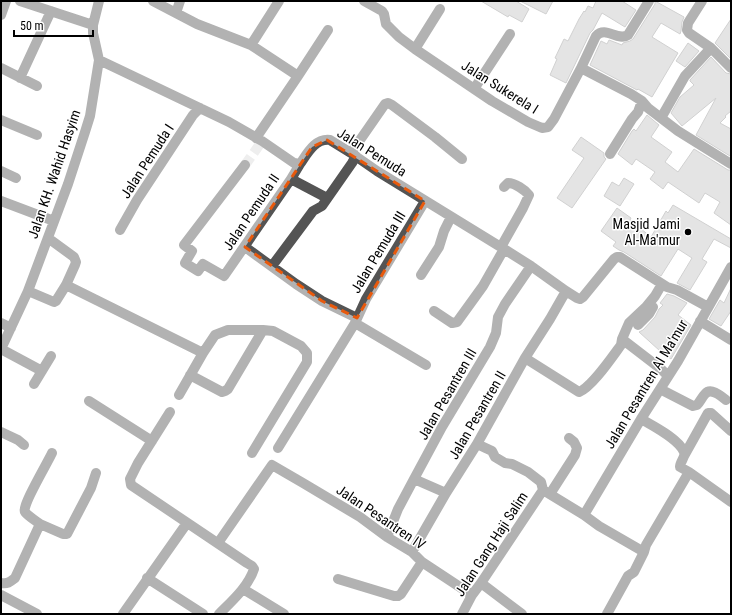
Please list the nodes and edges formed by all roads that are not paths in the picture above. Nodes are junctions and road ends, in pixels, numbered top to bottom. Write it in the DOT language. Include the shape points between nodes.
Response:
graph roads {
  1 [pos="6,1"];
  2 [pos="20,1"];
  3 [pos="98,1"];
  4 [pos="153,1"];
  5 [pos="180,1"];
  6 [pos="279,1"];
  7 [pos="364,1"];
  8 [pos="649,1"];
  9 [pos="702,1"];
  10 [pos="440,9"];
  11 [pos="51,11"];
  12 [pos="176,13"];
  13 [pos="1,15"];
  14 [pos="93,24"];
  15 [pos="328,30"];
  16 [pos="510,34"];
  17 [pos="251,45"];
  18 [pos="710,48"];
  19 [pos="415,49"];
  20 [pos="99,60"];
  21 [pos="1,68"];
  22 [pos="581,68"];
  23 [pos="731,68"];
  24 [pos="298,76"];
  25 [pos="20,78"];
  26 [pos="37,86"];
  27 [pos="474,89"];
  28 [pos="642,101"];
  29 [pos="200,108"];
  30 [pos="661,118"];
  31 [pos="1,120"];
  32 [pos="37,135"];
  33 [pos="260,141"];
  34 [pos="610,154"];
  35 [pos="354,155"];
  36 [pos="462,159"];
  37 [pos="300,164"];
  38 [pos="731,164"];
  39 [pos="245,165"];
  40 [pos="1,171"];
  41 [pos="16,178"];
  42 [pos="291,180"];
  43 [pos="504,187"];
  44 [pos="328,198"];
  45 [pos="1,201"];
  46 [pos="425,201"];
  47 [pos="451,217"];
  48 [pos="54,221"];
  49 [pos="120,230"];
  50 [pos="48,238"];
  51 [pos="245,246"];
  52 [pos="502,248"];
  53 [pos="272,266"];
  54 [pos="531,266"];
  55 [pos="731,266"];
  56 [pos="421,275"];
  57 [pos="66,285"];
  58 [pos="664,285"];
  59 [pos="566,291"];
  60 [pos="28,292"];
  61 [pos="708,307"];
  62 [pos="434,311"];
  63 [pos="356,321"];
  64 [pos="700,321"];
  65 [pos="1,323"];
  66 [pos="638,325"];
  67 [pos="11,328"];
  68 [pos="263,330"];
  69 [pos="622,339"];
  70 [pos="731,340"];
  71 [pos="1,349"];
  72 [pos="203,353"];
  73 [pos="51,356"];
  74 [pos="525,358"];
  75 [pos="426,365"];
  76 [pos="42,371"];
  77 [pos="190,375"];
  78 [pos="668,376"];
  79 [pos="34,384"];
  80 [pos="660,389"];
  81 [pos="179,395"];
  82 [pos="726,400"];
  83 [pos="89,401"];
  84 [pos="170,412"];
  85 [pos="641,419"];
  86 [pos="731,431"];
  87 [pos="1,432"];
  88 [pos="569,438"];
  89 [pos="152,441"];
  90 [pos="477,444"];
  91 [pos="24,446"];
  92 [pos="278,448"];
  93 [pos="52,453"];
  94 [pos="252,453"];
  95 [pos="684,456"];
  96 [pos="689,472"];
  97 [pos="96,473"];
  98 [pos="414,480"];
  99 [pos="547,492"];
  100 [pos="446,493"];
  101 [pos="731,502"];
  102 [pos="584,515"];
  103 [pos="187,523"];
  104 [pos="40,524"];
  105 [pos="386,537"];
  106 [pos="218,544"];
  107 [pos="645,548"];
  108 [pos="412,552"];
  109 [pos="422,562"];
  110 [pos="147,578"];
  111 [pos="338,578"];
  112 [pos="1,583"];
  113 [pos="481,583"];
  114 [pos="243,589"];
  115 [pos="1,595"];
  116 [pos="472,595"];
  117 [pos="36,614"];
  118 [pos="123,614"];
  119 [pos="203,614"];
  120 [pos="219,614"];
  121 [pos="284,614"];
  122 [pos="462,614"];
  123 [pos="522,614"];
  124 [pos="607,614"];
  1 -- 13 [label="street"];
  2 -- 11 [label="street"];
  3 -- 14 [label="street, Jalan KH. Wahid Hasyim"];
  4 -- 12 [label="street"];
  5 -- 12 [label="street"];
  6 -- 17 [label="street"];
  7 -- 19 [label="street, Jalan Sukerela I" via="382,11 386,24"];
  8 -- 22 [label="street" via="625,37 606,32 599,33"];
  9 -- 18 [label="street" via="688,23 687,30"];
  10 -- 19 [label="street"];
  11 -- 14 [label="street"];
  11 -- 25 [label="street"];
  12 -- 17 [label="street"];
  14 -- 20 [label="street, Jalan KH. Wahid Hasyim"];
  15 -- 24 [label="street"];
  16 -- 27 [label="street"];
  17 -- 24 [label="street"];
  18 -- 23 [label="street"];
  18 -- 30 [label="street" via="685,76"];
  19 -- 27 [label="street, Jalan Sukerela I"];
  20 -- 29 [label="street"];
  20 -- 48 [label="street, Jalan KH. Wahid Hasyim" via="90,116"];
  21 -- 25 [label="street"];
  22 -- 27 [label="street, Jalan Sukerela I" via="548,127 542,128 528,122"];
  22 -- 28 [label="street"];
  24 -- 33 [label="street"];
  25 -- 26 [label="street"];
  28 -- 30 [label="street"];
  28 -- 34 [label="street" via="638,112"];
  29 -- 33 [label="street"];
  29 -- 49 [label="street, Jalan Pemuda I"];
  30 -- 38 [label="street"];
  31 -- 32 [label="street"];
  33 -- 37 [label="street" via="294,163"];
  35 -- 36 [label="street" via="388,103"];
  35 -- 37 [label="street, Jalan Pemuda" via="330,140 320,141 312,147"];
  35 -- 44 [label="street" via="352,163"];
  35 -- 46 [label="street, Jalan Pemuda"];
  37 -- 42 [label="street, Jalan Pemuda II"];
  39 -- 51 [label="street, Jalan Pemuda II" via="184,245 192,251 185,263 198,271 203,264 224,276"];
  40 -- 41 [label="street"];
  42 -- 44 [label="street"];
  42 -- 51 [label="street, Jalan Pemuda II"];
  43 -- 52 [label="street" via="508,183 514,184 529,195"];
  44 -- 53 [label="street" via="322,206 313,211"];
  45 -- 48 [label="street"];
  46 -- 47 [label="street, Jalan Pemuda"];
  46 -- 63 [label="street, Jalan Pemuda III"];
  47 -- 52 [label="street, Jalan Pemuda"];
  47 -- 56 [label="street" via="439,247"];
  48 -- 50 [label="street, Jalan KH. Wahid Hasyim"];
  50 -- 57 [label="street" via="75,259"];
  50 -- 60 [label="street, Jalan KH. Wahid Hasyim"];
  51 -- 53 [label="street"];
  52 -- 54 [label="street, Jalan Pemuda"];
  52 -- 62 [label="street" via="483,286 457,322 452,323"];
  53 -- 63 [label="street"];
  54 -- 59 [label="street, Jalan Pemuda"];
  54 -- 98 [label="street, Jalan Pesantren III" via="505,304 498,317 496,333 490,347"];
  55 -- 61 [label="street, Jalan Pesantren Al Ma'mur"];
  57 -- 60 [label="street" via="54,302"];
  57 -- 72 [label="street"];
  58 -- 59 [label="street, Jalan Pemuda" via="626,260 617,257 580,299"];
  58 -- 61 [label="street"];
  58 -- 66 [label="street" via="649,314"];
  58 -- 69 [label="street" via="646,308 629,323"];
  59 -- 74 [label="street, Jalan Pesantren II"];
  60 -- 67 [label="street, Jalan KH. Wahid Hasyim"];
  61 -- 64 [label="street, Jalan Pesantren Al Ma'mur"];
  63 -- 75 [label="street"];
  63 -- 92 [label="street, Jalan Pemuda III"];
  64 -- 70 [label="street"];
  64 -- 78 [label="street, Jalan Pesantren Al Ma'mur"];
  65 -- 67 [label="street"];
  67 -- 71 [label="street, Jalan KH. Wahid Hasyim"];
  68 -- 72 [label="street" via="228,330 215,336"];
  68 -- 77 [label="street" via="225,391 222,392"];
  68 -- 94 [label="street" via="273,331 301,346 307,353 307,362"];
  69 -- 74 [label="street" via="621,345 591,383 579,392"];
  69 -- 78 [label="street"];
  71 -- 76 [label="street"];
  72 -- 77 [label="street"];
  73 -- 76 [label="street"];
  74 -- 90 [label="street, Jalan Pesantren II"];
  76 -- 79 [label="street"];
  77 -- 81 [label="street"];
  78 -- 80 [label="street, Jalan Pesantren Al Ma'mur"];
  80 -- 82 [label="street" via="693,406 697,405 709,391"];
  80 -- 85 [label="street, Jalan Pesantren Al Ma'mur"];
  83 -- 89 [label="street"];
  84 -- 89 [label="street"];
  85 -- 95 [label="street" via="673,439 683,450"];
  85 -- 102 [label="street, Jalan Pesantren Al Ma'mur"];
  86 -- 95 [label="street" via="708,413"];
  87 -- 91 [label="street" via="18,440"];
  88 -- 99 [label="street, Jalan Gang Haji Salim" via="577,448 575,455"];
  89 -- 103 [label="street" via="130,479 131,485"];
  90 -- 99 [label="street" via="492,451 495,457 505,463 528,472"];
  90 -- 100 [label="street, Jalan Pesantren II"];
  93 -- 104 [label="street" via="24,509"];
  95 -- 96 [label="street" via="680,467"];
  96 -- 101 [label="street"];
  96 -- 107 [label="street"];
  97 -- 104 [label="street" via="67,534"];
  98 -- 100 [label="street"];
  98 -- 105 [label="street, Jalan Pesantren III"];
  99 -- 102 [label="street"];
  99 -- 113 [label="street, Jalan Gang Haji Salim"];
  100 -- 108 [label="street, Jalan Pesantren II"];
  102 -- 107 [label="street" via="599,526"];
  103 -- 106 [label="street"];
  103 -- 110 [label="street"];
  104 -- 112 [label="street" via="15,578 9,583"];
  105 -- 106 [label="street, Jalan Pesantren IV" via="360,517 272,465"];
  105 -- 108 [label="street, Jalan Pesantren IV"];
  106 -- 114 [label="street" via="252,566 254,570"];
  107 -- 124 [label="street" via="634,572 628,576"];
  108 -- 109 [label="street, Jalan Pesantren IV"];
  109 -- 111 [label="street" via="398,596"];
  109 -- 116 [label="street, Jalan Pesantren IV"];
  110 -- 118 [label="street"];
  110 -- 119 [label="street"];
  113 -- 116 [label="street, Jalan Gang Haji Salim"];
  113 -- 123 [label="street"];
  114 -- 120 [label="street"];
  114 -- 121 [label="street"];
  115 -- 117 [label="street"];
  116 -- 122 [label="street, Jalan Gang Haji Salim"];
}
